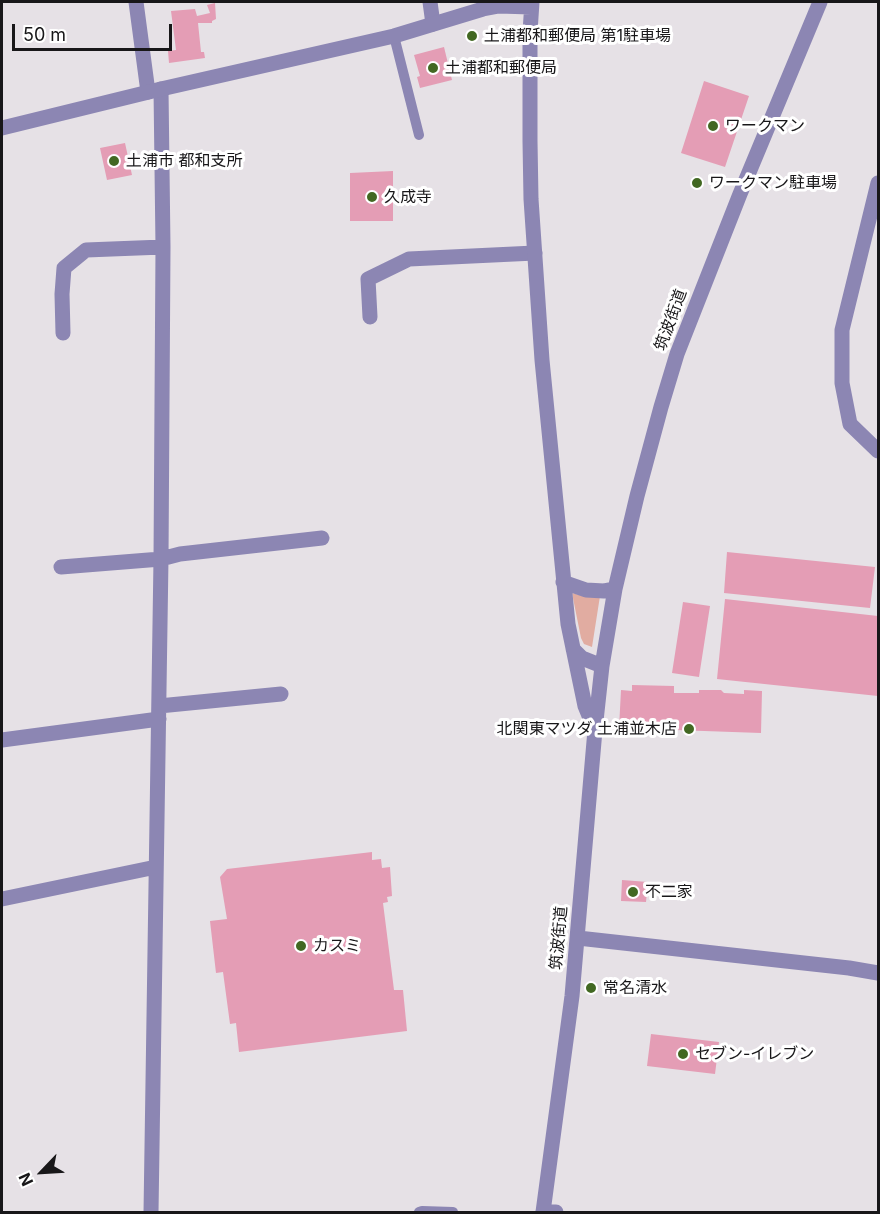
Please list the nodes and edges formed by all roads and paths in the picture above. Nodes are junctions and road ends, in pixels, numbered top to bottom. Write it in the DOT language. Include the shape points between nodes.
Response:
graph roads {
  1 [pos="136,2"];
  2 [pos="430,2"];
  3 [pos="820,2"];
  4 [pos="531,4"];
  5 [pos="433,24"];
  6 [pos="394,36"];
  7 [pos="155,90"];
  8 [pos="2,128"];
  9 [pos="419,135"];
  10 [pos="879,183"];
  11 [pos="163,247"];
  12 [pos="535,253"];
  13 [pos="370,317"];
  14 [pos="63,333"];
  15 [pos="879,452"];
  16 [pos="322,538"];
  17 [pos="161,559"];
  18 [pos="61,567"];
  19 [pos="564,582"];
  20 [pos="615,589"];
  21 [pos="573,649"];
  22 [pos="602,666"];
  23 [pos="281,694"];
  24 [pos="159,712"];
  25 [pos="595,730"];
  26 [pos="2,740"];
  27 [pos="156,867"];
  28 [pos="2,899"];
  29 [pos="578,938"];
  30 [pos="879,973"];
  31 [pos="151,1212"];
  32 [pos="419,1212"];
  33 [pos="453,1212"];
  34 [pos="544,1212"];
  1 -- 7 [label="street"];
  2 -- 5 [label="street"];
  3 -- 20 [label="street, 筑波街道" via="677,354"];
  4 -- 5 [label="street" via="483,9"];
  4 -- 12 [label="street" via="530,141"];
  5 -- 6 [label="street"];
  6 -- 7 [label="street"];
  6 -- 9 [label="lane"];
  7 -- 8 [label="street"];
  7 -- 11 [label="street"];
  10 -- 15 [label="street" via="842,330 842,383 850,424"];
  11 -- 14 [label="street" via="86,250 64,268"];
  11 -- 17 [label="street"];
  12 -- 13 [label="street" via="409,259 368,279"];
  12 -- 19 [label="street"];
  16 -- 17 [label="street"];
  17 -- 18 [label="street"];
  17 -- 24 [label="street"];
  19 -- 20 [label="street" via="586,590"];
  19 -- 21 [label="street"];
  20 -- 22 [label="street, 筑波街道"];
  21 -- 22 [label="street" via="582,658"];
  21 -- 25 [label="street" via="585,706"];
  22 -- 25 [label="street, 筑波街道"];
  23 -- 24 [label="street"];
  24 -- 26 [label="street"];
  24 -- 27 [label="street"];
  25 -- 29 [label="street, 筑波街道"];
  27 -- 28 [label="street"];
  27 -- 31 [label="street"];
  29 -- 30 [label="street"];
  29 -- 34 [label="street, 筑波街道"];
  32 -- 33 [label="lane"];
}
